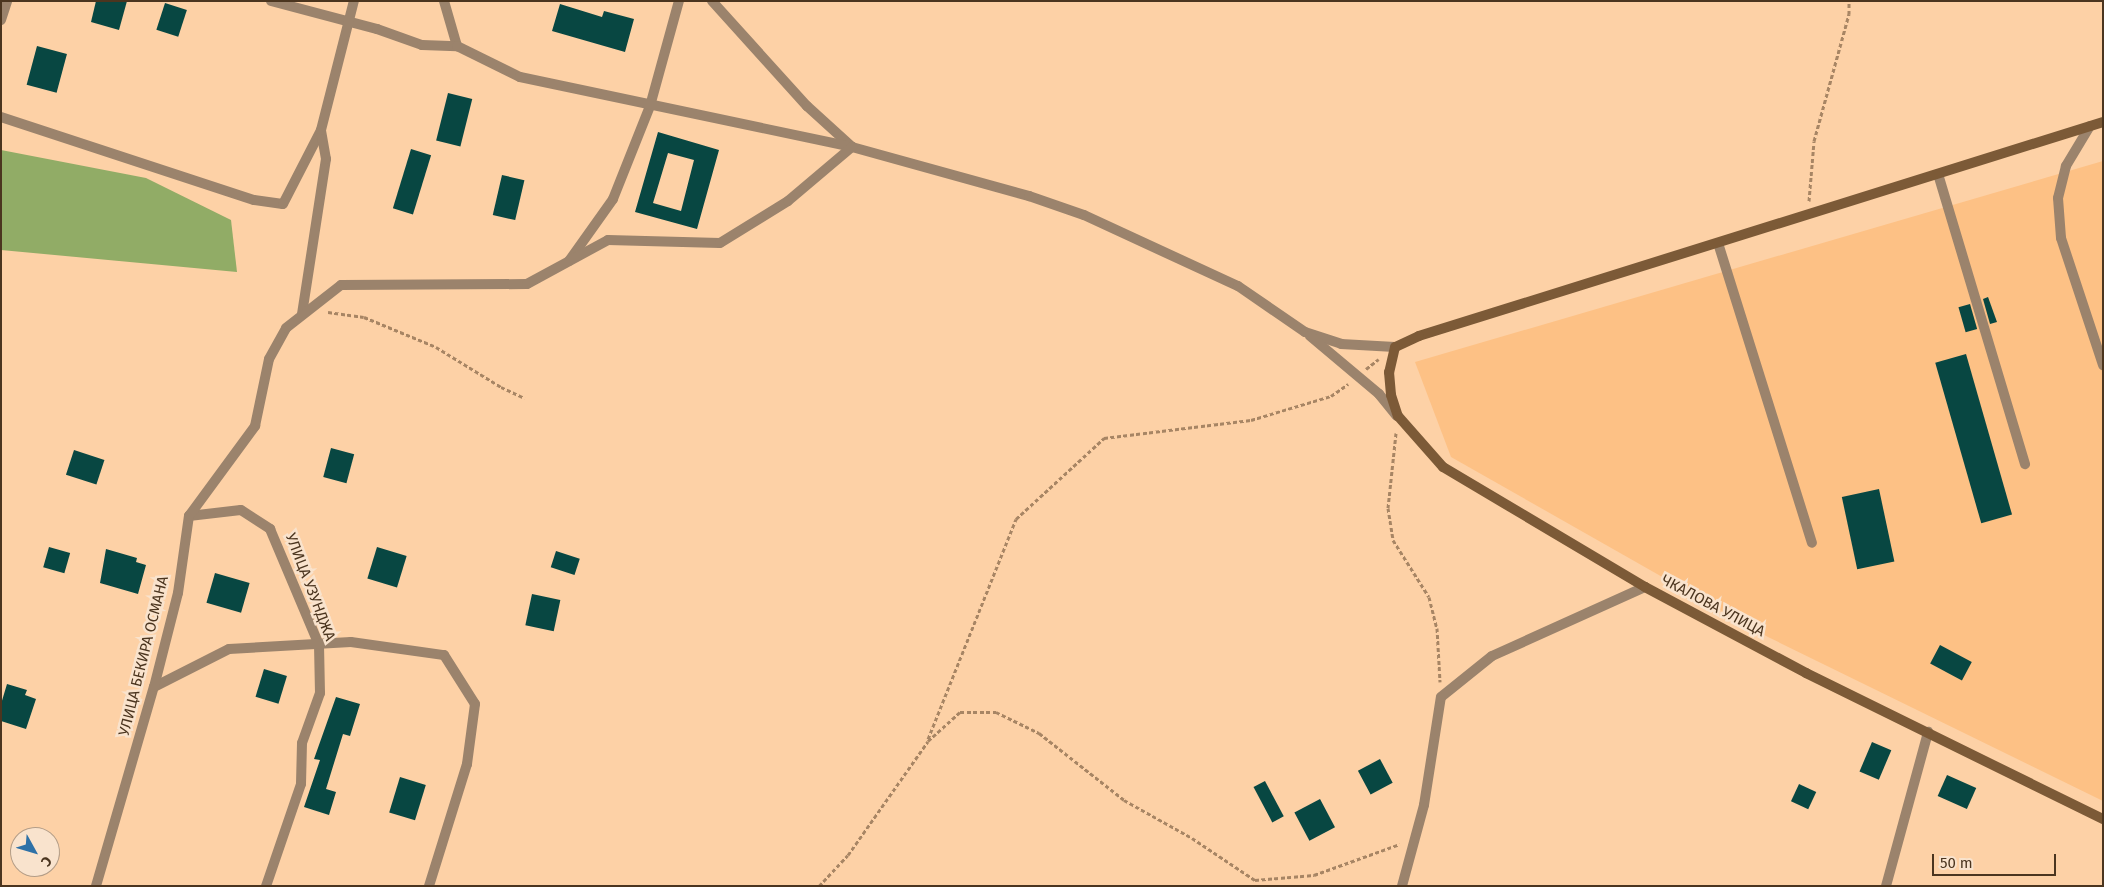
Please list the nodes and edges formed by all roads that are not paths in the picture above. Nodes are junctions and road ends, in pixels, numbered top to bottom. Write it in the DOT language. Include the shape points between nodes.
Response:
graph roads {
  1 [pos="7,1"];
  2 [pos="271,1"];
  3 [pos="354,1"];
  4 [pos="444,1"];
  5 [pos="679,1"];
  6 [pos="712,1"];
  7 [pos="1,20"];
  8 [pos="350,22"];
  9 [pos="457,46"];
  10 [pos="650,106"];
  11 [pos="1,117"];
  12 [pos="2103,122"];
  13 [pos="2090,126"];
  14 [pos="321,130"];
  15 [pos="852,147"];
  16 [pos="1938,174"];
  17 [pos="1718,243"];
  18 [pos="569,261"];
  19 [pos="302,314"];
  20 [pos="1305,332"];
  21 [pos="1395,346"];
  22 [pos="2103,365"];
  23 [pos="1398,416"];
  24 [pos="2025,464"];
  25 [pos="189,516"];
  26 [pos="1812,543"];
  27 [pos="1645,587"];
  28 [pos="319,645"];
  29 [pos="154,687"];
  30 [pos="1928,732"];
  31 [pos="2103,818"];
  32 [pos="96,886"];
  33 [pos="266,886"];
  34 [pos="429,886"];
  35 [pos="1402,886"];
  36 [pos="1886,886"];
  1 -- 7 [label="street"];
  2 -- 8 [label="street"];
  3 -- 8 [label="street"];
  4 -- 9 [label="street"];
  5 -- 10 [label="street"];
  6 -- 15 [label="street" via="807,106"];
  8 -- 9 [label="street" via="422,45"];
  8 -- 14 [label="street"];
  9 -- 10 [label="street" via="520,77"];
  10 -- 15 [label="street"];
  10 -- 18 [label="street" via="613,199"];
  11 -- 14 [label="street" via="254,200 283,204"];
  12 -- 13 [label="street"];
  13 -- 16 [label="street"];
  13 -- 22 [label="street" via="2066,166 2058,198 2062,238"];
  14 -- 19 [label="street" via="326,158"];
  15 -- 18 [label="street, УЛИЦА БЕКИРА ОСМАНА" via="788,201 720,243 608,240"];
  15 -- 20 [label="street" via="1029,196 1084,215 1238,286"];
  16 -- 17 [label="street"];
  16 -- 24 [label="street"];
  17 -- 21 [label="street"];
  17 -- 26 [label="street"];
  18 -- 19 [label="street, УЛИЦА БЕКИРА ОСМАНА" via="527,284 341,285"];
  19 -- 25 [label="street, УЛИЦА БЕКИРА ОСМАНА" via="286,328 269,359 255,426"];
  20 -- 21 [label="street" via="1341,344"];
  20 -- 23 [label="street" via="1379,394"];
  21 -- 23 [label="street, ЧКАЛОВА УЛИЦА" via="1389,372 1390,395"];
  23 -- 27 [label="street, ЧКАЛОВА УЛИЦА" via="1443,467"];
  25 -- 28 [label="street, УЛИЦА УЗУНДЖА" via="241,510 270,529"];
  25 -- 29 [label="street, УЛИЦА БЕКИРА ОСМАНА" via="178,593"];
  27 -- 30 [label="street, ЧКАЛОВА УЛИЦА"];
  27 -- 35 [label="street" via="1492,656 1441,697 1424,805"];
  28 -- 29 [label="street" via="229,649"];
  28 -- 33 [label="street, УЛИЦА УЗУНДЖА" via="320,693 302,743 301,784"];
  28 -- 34 [label="street" via="351,642 444,656 475,704 467,764"];
  29 -- 32 [label="street, УЛИЦА БЕКИРА ОСМАНА"];
  30 -- 31 [label="street, ЧКАЛОВА УЛИЦА"];
  30 -- 36 [label="street"];
}
